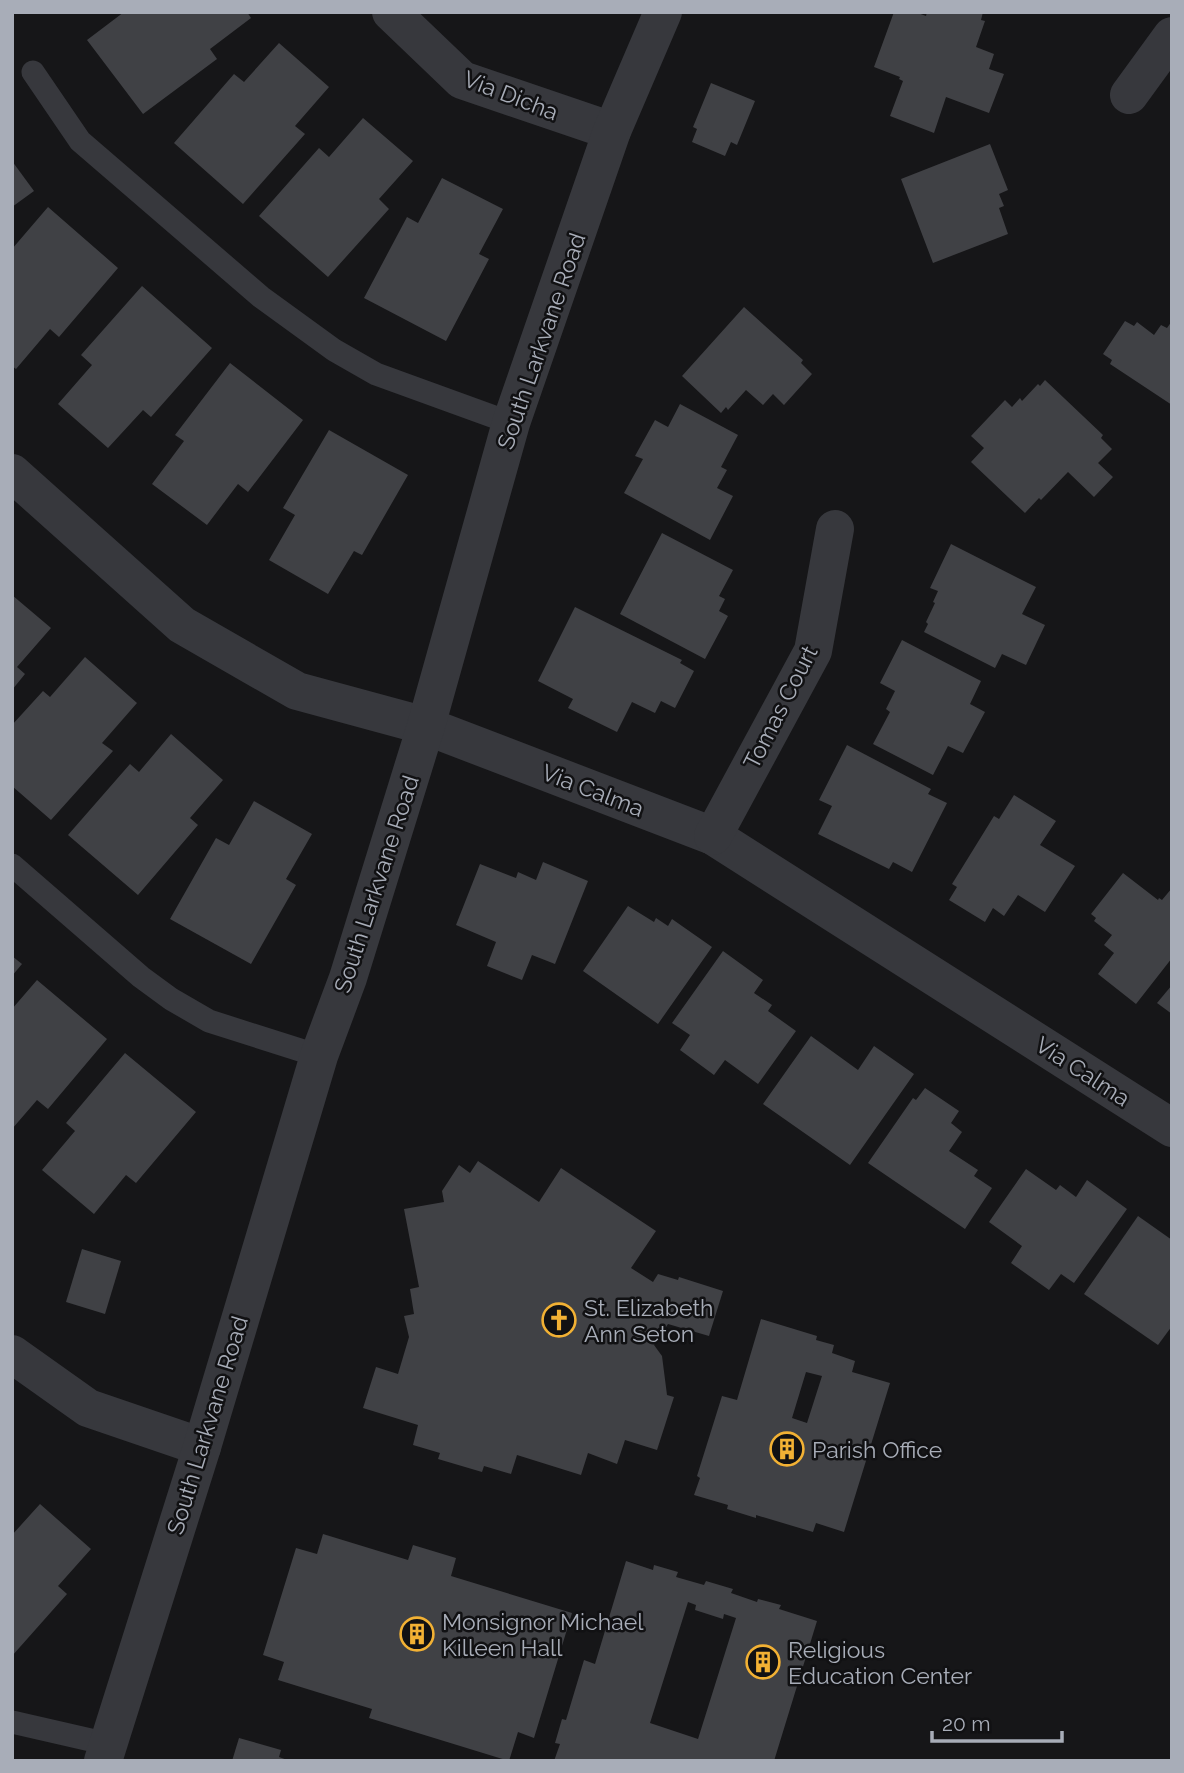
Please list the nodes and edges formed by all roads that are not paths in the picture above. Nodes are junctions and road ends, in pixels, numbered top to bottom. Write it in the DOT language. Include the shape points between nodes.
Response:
graph roads {
  1 [pos="391,12"];
  2 [pos="663,12"];
  3 [pos="1172,36"];
  4 [pos="33,72"];
  5 [pos="1129,95"];
  6 [pos="612,131"];
  7 [pos="511,423"];
  8 [pos="12,473"];
  9 [pos="835,529"];
  10 [pos="426,726"];
  11 [pos="713,836"];
  12 [pos="12,865"];
  13 [pos="319,1056"];
  14 [pos="1172,1128"];
  15 [pos="12,1354"];
  16 [pos="202,1447"];
  17 [pos="12,1722"];
  18 [pos="106,1752"];
  1 -- 6 [label="street, Via Dicha" via="462,80"];
  2 -- 6 [label="street, South Larkvane Road"];
  3 -- 5 [label="street"];
  4 -- 7 [label="lane" via="79,141 261,297 376,374"];
  6 -- 7 [label="street, South Larkvane Road"];
  7 -- 10 [label="street, South Larkvane Road"];
  8 -- 10 [label="street, Via Calma" via="182,625 297,691"];
  9 -- 11 [label="street, Tomas Court" via="813,651"];
  10 -- 11 [label="street, Via Calma"];
  10 -- 13 [label="street, South Larkvane Road" via="348,978"];
  11 -- 14 [label="street, Via Calma"];
  12 -- 13 [label="lane" via="171,999 209,1021"];
  13 -- 16 [label="street, South Larkvane Road"];
  15 -- 16 [label="street" via="88,1408"];
  16 -- 18 [label="street, South Larkvane Road"];
  17 -- 18 [label="lane"];
}
